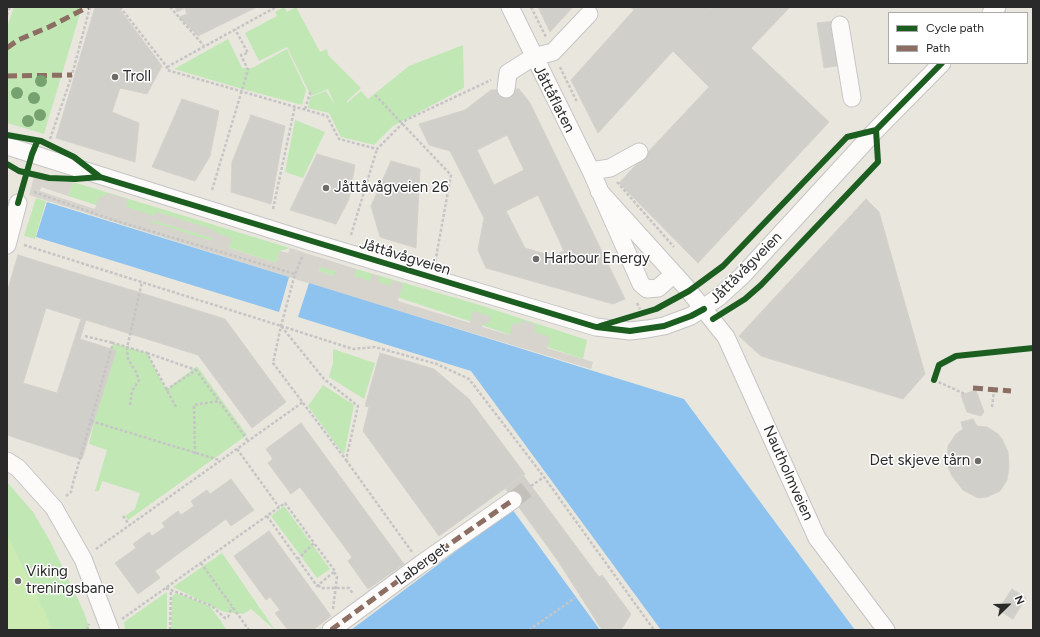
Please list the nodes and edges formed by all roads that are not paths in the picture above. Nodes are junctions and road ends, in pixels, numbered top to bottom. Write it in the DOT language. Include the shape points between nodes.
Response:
graph roads {
  1 [pos="510,7"];
  2 [pos="589,14"];
  3 [pos="840,25"];
  4 [pos="533,57"];
  5 [pos="941,64"];
  6 [pos="507,81"];
  7 [pos="852,98"];
  8 [pos="7,146"];
  9 [pos="639,152"];
  10 [pos="591,171"];
  11 [pos="599,191"];
  12 [pos="18,203"];
  13 [pos="15,245"];
  14 [pos="674,274"];
  15 [pos="704,309"];
  16 [pos="7,461"];
  17 [pos="513,500"];
  18 [pos="110,628"];
  19 [pos="331,630"];
  20 [pos="886,630"];
  1 -- 4 [label="street, Jåttåflaten"];
  2 -- 4 [label="street" via="553,52"];
  3 -- 7 [label="street"];
  4 -- 6 [label="street"];
  4 -- 10 [label="street, Jåttåflaten"];
  5 -- 15 [label="street, Jåttåvågveien" via="876,130 742,276"];
  8 -- 15 [label="street, Jåttåvågveien" via="308,241 596,327 613,330 647,329 679,322"];
  9 -- 10 [label="street" via="610,168"];
  10 -- 11 [label="street, Jåttåflaten"];
  11 -- 14 [label="street, Jåttåflaten"];
  11 -- 14 [label="street, Jåttåflaten" via="641,284 647,289 658,288"];
  12 -- 13 [label="street"];
  14 -- 15 [label="street, Jåttåflaten"];
  15 -- 20 [label="street, Nautholmveien" via="731,344 818,538"];
  16 -- 18 [label="street" via="18,468 54,508 83,560"];
  17 -- 19 [label="street, Laberget"];
}
